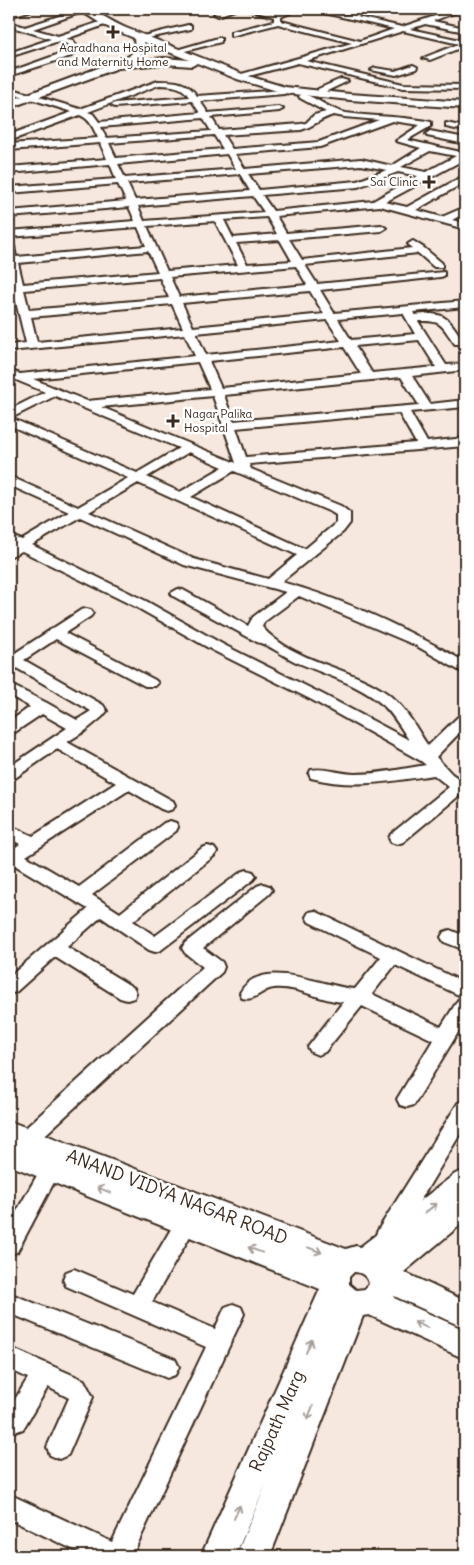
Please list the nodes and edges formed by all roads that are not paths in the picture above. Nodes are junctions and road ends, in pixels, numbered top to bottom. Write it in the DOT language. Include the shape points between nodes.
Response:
graph roads {
  1 [pos="30,9"];
  2 [pos="84,9"];
  3 [pos="233,9"];
  4 [pos="296,9"];
  5 [pos="311,9"];
  6 [pos="340,9"];
  7 [pos="371,9"];
  8 [pos="462,9"];
  9 [pos="256,10"];
  10 [pos="330,13"];
  11 [pos="218,14"];
  12 [pos="9,15"];
  13 [pos="247,17"];
  14 [pos="350,17"];
  15 [pos="278,19"];
  16 [pos="426,22"];
  17 [pos="106,23"];
  18 [pos="340,23"];
  19 [pos="9,24"];
  20 [pos="290,25"];
  21 [pos="300,26"];
  22 [pos="188,27"];
  23 [pos="25,29"];
  24 [pos="176,30"];
  25 [pos="402,30"];
  26 [pos="465,30"];
  27 [pos="9,34"];
  28 [pos="234,34"];
  29 [pos="192,36"];
  30 [pos="60,38"];
  31 [pos="141,38"];
  32 [pos="218,40"];
  33 [pos="465,43"];
  34 [pos="358,44"];
  35 [pos="223,47"];
  36 [pos="177,51"];
  37 [pos="9,55"];
  38 [pos="190,56"];
  39 [pos="320,56"];
  40 [pos="427,58"];
  41 [pos="272,60"];
  42 [pos="337,60"];
  43 [pos="298,61"];
  44 [pos="205,64"];
  45 [pos="283,65"];
  46 [pos="118,66"];
  47 [pos="363,66"];
  48 [pos="413,67"];
  49 [pos="9,74"];
  50 [pos="235,76"];
  51 [pos="344,81"];
  52 [pos="354,84"];
  53 [pos="465,87"];
  54 [pos="9,90"];
  55 [pos="284,92"];
  56 [pos="262,94"];
  57 [pos="321,95"];
  58 [pos="303,96"];
  59 [pos="31,97"];
  60 [pos="195,99"];
  61 [pos="463,104"];
  62 [pos="9,105"];
  63 [pos="98,106"];
  64 [pos="81,112"];
  65 [pos="334,112"];
  66 [pos="206,116"];
  67 [pos="368,116"];
  68 [pos="391,118"];
  69 [pos="409,120"];
  70 [pos="293,121"];
  71 [pos="96,125"];
  72 [pos="449,125"];
  73 [pos="465,129"];
  74 [pos="217,133"];
  75 [pos="430,134"];
  76 [pos="373,135"];
  77 [pos="9,138"];
  78 [pos="338,139"];
  79 [pos="464,140"];
  80 [pos="103,142"];
  81 [pos="351,142"];
  82 [pos="70,143"];
  83 [pos="318,144"];
  84 [pos="41,145"];
  85 [pos="9,147"];
  86 [pos="428,148"];
  87 [pos="443,151"];
  88 [pos="74,153"];
  89 [pos="230,153"];
  90 [pos="45,155"];
  91 [pos="464,156"];
  92 [pos="113,162"];
  93 [pos="396,168"];
  94 [pos="9,170"];
  95 [pos="243,172"];
  96 [pos="425,175"];
  97 [pos="465,178"];
  98 [pos="122,181"];
  99 [pos="9,190"];
  100 [pos="256,193"];
  101 [pos="132,204"];
  102 [pos="374,204"];
  103 [pos="409,210"];
  104 [pos="465,210"];
  105 [pos="9,214"];
  106 [pos="270,214"];
  107 [pos="218,218"];
  108 [pos="443,220"];
  109 [pos="141,224"];
  110 [pos="465,226"];
  111 [pos="381,228"];
  112 [pos="9,234"];
  113 [pos="283,236"];
  114 [pos="230,241"];
  115 [pos="9,246"];
  116 [pos="152,248"];
  117 [pos="299,263"];
  118 [pos="10,265"];
  119 [pos="244,268"];
  120 [pos="164,274"];
  121 [pos="20,286"];
  122 [pos="313,288"];
  123 [pos="176,300"];
  124 [pos="465,304"];
  125 [pos="422,313"];
  126 [pos="23,314"];
  127 [pos="408,314"];
  128 [pos="330,316"];
  129 [pos="189,330"];
  130 [pos="425,341"];
  131 [pos="462,342"];
  132 [pos="348,345"];
  133 [pos="32,346"];
  134 [pos="9,348"];
  135 [pos="202,360"];
  136 [pos="465,367"];
  137 [pos="443,369"];
  138 [pos="404,373"];
  139 [pos="13,375"];
  140 [pos="369,376"];
  141 [pos="54,392"];
  142 [pos="217,392"];
  143 [pos="465,404"];
  144 [pos="84,405"];
  145 [pos="427,408"];
  146 [pos="403,410"];
  147 [pos="9,415"];
  148 [pos="9,421"];
  149 [pos="230,425"];
  150 [pos="465,442"];
  151 [pos="424,446"];
  152 [pos="188,448"];
  153 [pos="240,466"];
  154 [pos="137,477"];
  155 [pos="9,480"];
  156 [pos="181,497"];
  157 [pos="78,512"];
  158 [pos="9,539"];
  159 [pos="22,545"];
  160 [pos="9,553"];
  161 [pos="307,555"];
  162 [pos="270,584"];
  163 [pos="296,591"];
  164 [pos="178,593"];
  165 [pos="86,613"];
  166 [pos="56,633"];
  167 [pos="275,645"];
  168 [pos="11,661"];
  169 [pos="465,668"];
  170 [pos="150,683"];
  171 [pos="9,689"];
  172 [pos="42,706"];
  173 [pos="465,718"];
  174 [pos="9,728"];
  175 [pos="78,728"];
  176 [pos="56,742"];
  177 [pos="432,763"];
  178 [pos="10,773"];
  179 [pos="318,774"];
  180 [pos="127,784"];
  181 [pos="463,788"];
  182 [pos="167,805"];
  183 [pos="170,827"];
  184 [pos="9,831"];
  185 [pos="397,838"];
  186 [pos="33,844"];
  187 [pos="208,852"];
  188 [pos="247,876"];
  189 [pos="263,890"];
  190 [pos="80,895"];
  191 [pos="100,908"];
  192 [pos="315,917"];
  193 [pos="121,921"];
  194 [pos="54,948"];
  195 [pos="392,956"];
  196 [pos="9,988"];
  197 [pos="465,991"];
  198 [pos="128,993"];
  199 [pos="249,993"];
  200 [pos="359,996"];
  201 [pos="465,1005"];
  202 [pos="445,1037"];
  203 [pos="318,1046"];
  204 [pos="407,1099"];
  205 [pos="465,1109"];
  206 [pos="15,1142"];
  207 [pos="52,1169"];
  208 [pos="465,1182"];
  209 [pos="465,1205"];
  210 [pos="186,1224"];
  211 [pos="9,1245"];
  212 [pos="360,1277"];
  213 [pos="74,1279"];
  214 [pos="9,1303"];
  215 [pos="138,1306"];
  216 [pos="233,1314"];
  217 [pos="465,1315"];
  218 [pos="218,1342"];
  219 [pos="465,1345"];
  220 [pos="9,1358"];
  221 [pos="168,1368"];
  222 [pos="43,1374"];
  223 [pos="9,1423"];
  224 [pos="59,1447"];
  225 [pos="9,1506"];
  226 [pos="114,1556"];
  227 [pos="119,1556"];
  228 [pos="218,1556"];
  229 [pos="254,1556"];
  1 -- 12 [label="street"];
  2 -- 17 [label="main road"];
  2 -- 23 [label="street"];
  3 -- 11 [label="street"];
  4 -- 15 [label="street"];
  5 -- 10 [label="street"];
  6 -- 10 [label="street"];
  7 -- 14 [label="street"];
  8 -- 16 [label="street"];
  9 -- 13 [label="street"];
  9 -- 15 [label="street"];
  10 -- 14 [label="street"];
  14 -- 25 [label="street"];
  15 -- 20 [label="street"];
  15 -- 28 [label="street"];
  16 -- 25 [label="street"];
  16 -- 26 [label="street"];
  17 -- 30 [label="street"];
  17 -- 31 [label="main road"];
  18 -- 21 [label="street" via="317,21"];
  19 -- 23 [label="street"];
  20 -- 21 [label="street"];
  20 -- 34 [label="street"];
  21 -- 34 [label="street"];
  22 -- 24 [label="street"];
  23 -- 27 [label="street"];
  23 -- 30 [label="street"];
  24 -- 29 [label="street"];
  24 -- 31 [label="street"];
  25 -- 33 [label="street"];
  25 -- 34 [label="street"];
  30 -- 37 [label="street"];
  30 -- 49 [label="street" via="70,42 74,48 68,54"];
  31 -- 36 [label="main road"];
  31 -- 44 [label="main road"];
  31 -- 46 [label="main road" via="140,50 132,59"];
  32 -- 36 [label="street"];
  33 -- 40 [label="street"];
  34 -- 39 [label="street"];
  35 -- 38 [label="street"];
  36 -- 38 [label="main road"];
  38 -- 44 [label="main road"];
  39 -- 42 [label="street"];
  39 -- 43 [label="street"];
  41 -- 50 [label="street"];
  43 -- 45 [label="street"];
  43 -- 53 [label="street" via="403,86"];
  44 -- 46 [label="main road" via="164,61"];
  44 -- 50 [label="main road"];
  45 -- 50 [label="street"];
  45 -- 51 [label="street"];
  46 -- 59 [label="main road"];
  47 -- 48 [label="street" via="392,74"];
  50 -- 55 [label="main road"];
  50 -- 57 [label="main road" via="284,90"];
  51 -- 52 [label="street"];
  51 -- 57 [label="street" via="321,90"];
  54 -- 59 [label="street"];
  55 -- 56 [label="street"];
  55 -- 58 [label="main road"];
  56 -- 60 [label="street"];
  56 -- 70 [label="street"];
  57 -- 61 [label="main road"];
  58 -- 61 [label="main road"];
  58 -- 65 [label="street"];
  59 -- 62 [label="main road"];
  59 -- 64 [label="street"];
  60 -- 63 [label="street"];
  60 -- 63 [label="street" via="180,84 168,82"];
  60 -- 66 [label="street"];
  63 -- 64 [label="street"];
  64 -- 71 [label="street" via="90,116"];
  64 -- 77 [label="street"];
  65 -- 67 [label="street"];
  65 -- 70 [label="street" via="317,117 309,124"];
  66 -- 70 [label="street"];
  66 -- 71 [label="street"];
  66 -- 74 [label="street"];
  67 -- 68 [label="street"];
  67 -- 83 [label="street" via="312,138"];
  68 -- 69 [label="street"];
  68 -- 78 [label="street"];
  69 -- 76 [label="street"];
  69 -- 86 [label="street" via="428,124 400,141"];
  70 -- 74 [label="street"];
  71 -- 80 [label="street"];
  72 -- 73 [label="street"];
  74 -- 80 [label="street"];
  74 -- 89 [label="street"];
  75 -- 79 [label="street"];
  78 -- 81 [label="street"];
  78 -- 83 [label="street"];
  79 -- 87 [label="street"];
  80 -- 82 [label="street"];
  80 -- 92 [label="street"];
  82 -- 84 [label="street"];
  82 -- 88 [label="street"];
  83 -- 89 [label="street"];
  84 -- 85 [label="street"];
  84 -- 90 [label="street"];
  86 -- 87 [label="street"];
  86 -- 93 [label="street"];
  87 -- 91 [label="street"];
  89 -- 92 [label="street"];
  89 -- 95 [label="street"];
  91 -- 96 [label="street"];
  92 -- 94 [label="street"];
  92 -- 98 [label="street"];
  93 -- 95 [label="street" via="361,162"];
  93 -- 96 [label="street"];
  93 -- 100 [label="street" via="358,184"];
  95 -- 98 [label="street"];
  95 -- 100 [label="street"];
  96 -- 102 [label="street"];
  97 -- 103 [label="street"];
  98 -- 99 [label="street"];
  98 -- 101 [label="street"];
  100 -- 101 [label="street"];
  100 -- 106 [label="street"];
  101 -- 105 [label="street"];
  101 -- 109 [label="street"];
  102 -- 103 [label="street" via="384,203"];
  102 -- 106 [label="street"];
  103 -- 108 [label="street"];
  104 -- 108 [label="street"];
  106 -- 107 [label="street"];
  106 -- 113 [label="street"];
  107 -- 109 [label="street"];
  107 -- 114 [label="street"];
  108 -- 110 [label="street"];
  109 -- 112 [label="street"];
  109 -- 116 [label="street"];
  111 -- 113 [label="street"];
  113 -- 114 [label="street"];
  113 -- 117 [label="street"];
  114 -- 119 [label="street"];
  115 -- 118 [label="street"];
  116 -- 118 [label="street"];
  116 -- 120 [label="street"];
  117 -- 119 [label="street"];
  117 -- 122 [label="street"];
  117 -- 122 [label="street" via="417,247 439,269"];
  118 -- 121 [label="street"];
  119 -- 120 [label="street"];
  120 -- 121 [label="street"];
  120 -- 123 [label="street"];
  121 -- 126 [label="street"];
  122 -- 123 [label="street"];
  122 -- 128 [label="street"];
  123 -- 126 [label="street"];
  123 -- 129 [label="street"];
  124 -- 125 [label="street"];
  125 -- 127 [label="street"];
  125 -- 131 [label="street" via="443,320"];
  126 -- 133 [label="street"];
  127 -- 128 [label="street"];
  127 -- 130 [label="street"];
  128 -- 129 [label="street"];
  128 -- 132 [label="street"];
  129 -- 133 [label="street"];
  129 -- 135 [label="street"];
  130 -- 131 [label="street"];
  130 -- 132 [label="street"];
  130 -- 137 [label="street"];
  132 -- 135 [label="street"];
  132 -- 140 [label="street"];
  133 -- 134 [label="street"];
  135 -- 139 [label="street"];
  135 -- 142 [label="street"];
  136 -- 137 [label="street"];
  137 -- 138 [label="street"];
  138 -- 140 [label="street"];
  138 -- 145 [label="street"];
  139 -- 141 [label="street"];
  140 -- 142 [label="street"];
  141 -- 144 [label="street"];
  141 -- 147 [label="street"];
  142 -- 144 [label="street"];
  142 -- 149 [label="street"];
  143 -- 145 [label="street"];
  144 -- 152 [label="street"];
  145 -- 146 [label="street"];
  146 -- 149 [label="street"];
  146 -- 151 [label="street"];
  148 -- 154 [label="street"];
  149 -- 153 [label="street"];
  150 -- 151 [label="street"];
  151 -- 153 [label="street"];
  152 -- 153 [label="street"];
  152 -- 154 [label="street"];
  153 -- 156 [label="street"];
  153 -- 161 [label="street" via="343,513 343,523 338,529"];
  154 -- 156 [label="street"];
  154 -- 157 [label="street"];
  155 -- 157 [label="street"];
  156 -- 161 [label="street"];
  157 -- 159 [label="street"];
  157 -- 162 [label="street" via="190,562"];
  158 -- 159 [label="street"];
  159 -- 160 [label="street"];
  159 -- 177 [label="street" via="317,697"];
  161 -- 162 [label="street"];
  162 -- 163 [label="street"];
  163 -- 167 [label="street" via="258,620 255,627"];
  163 -- 169 [label="street" via="411,638"];
  164 -- 167 [label="street"];
  165 -- 166 [label="street"];
  166 -- 168 [label="street"];
  166 -- 170 [label="street"];
  167 -- 177 [label="street" via="382,696 399,713"];
  168 -- 175 [label="street" via="98,708 97,714"];
  171 -- 172 [label="street"];
  172 -- 174 [label="street"];
  172 -- 175 [label="street"];
  173 -- 177 [label="street"];
  175 -- 176 [label="street"];
  176 -- 178 [label="street"];
  176 -- 180 [label="street"];
  177 -- 179 [label="street" via="381,778 352,779"];
  177 -- 181 [label="street"];
  180 -- 182 [label="street"];
  180 -- 186 [label="street"];
  181 -- 185 [label="street"];
  183 -- 190 [label="street"];
  184 -- 186 [label="street"];
  186 -- 190 [label="street" via="19,853 19,860"];
  187 -- 193 [label="street"];
  188 -- 193 [label="street" via="155,945"];
  189 -- 206 [label="street" via="191,948 215,967"];
  190 -- 191 [label="street"];
  191 -- 193 [label="street"];
  191 -- 194 [label="street"];
  192 -- 195 [label="street"];
  194 -- 196 [label="street"];
  194 -- 198 [label="street"];
  195 -- 197 [label="street"];
  195 -- 200 [label="street"];
  199 -- 200 [label="street" via="263,983 276,980 338,995"];
  200 -- 202 [label="street"];
  200 -- 203 [label="street"];
  201 -- 202 [label="street"];
  202 -- 204 [label="street"];
  205 -- 212 [label="street"];
  206 -- 207 [label="main road, ANAND VIDYA NAGAR ROAD"];
  206 -- 212 [label="main road, ANAND VIDYA NAGAR ROAD, one-way"];
  210 -- 207 [label="main road, ANAND VIDYA NAGAR ROAD, one-way"];
  207 -- 211 [label="street"];
  212 -- 208 [label="main road, Rajpath Marg, one-way"];
  209 -- 212 [label="main road, Rajpath Marg"];
  212 -- 210 [label="main road, ANAND VIDYA NAGAR ROAD, one-way"];
  210 -- 215 [label="street"];
  212 -- 217 [label="main road, ANAND VIDYA NAGAR ROAD"];
  219 -- 212 [label="main road, ANAND VIDYA NAGAR ROAD, one-way"];
  228 -- 212 [label="main road, Rajpath Marg, one-way"];
  212 -- 229 [label="main road, Rajpath Marg, one-way"];
  213 -- 215 [label="street"];
  214 -- 221 [label="street"];
  215 -- 218 [label="street"];
  216 -- 218 [label="street"];
  218 -- 227 [label="street"];
  220 -- 222 [label="street"];
  222 -- 223 [label="street" via="15,1421"];
  222 -- 224 [label="street" via="76,1388 81,1397"];
  225 -- 226 [label="street"];
}
